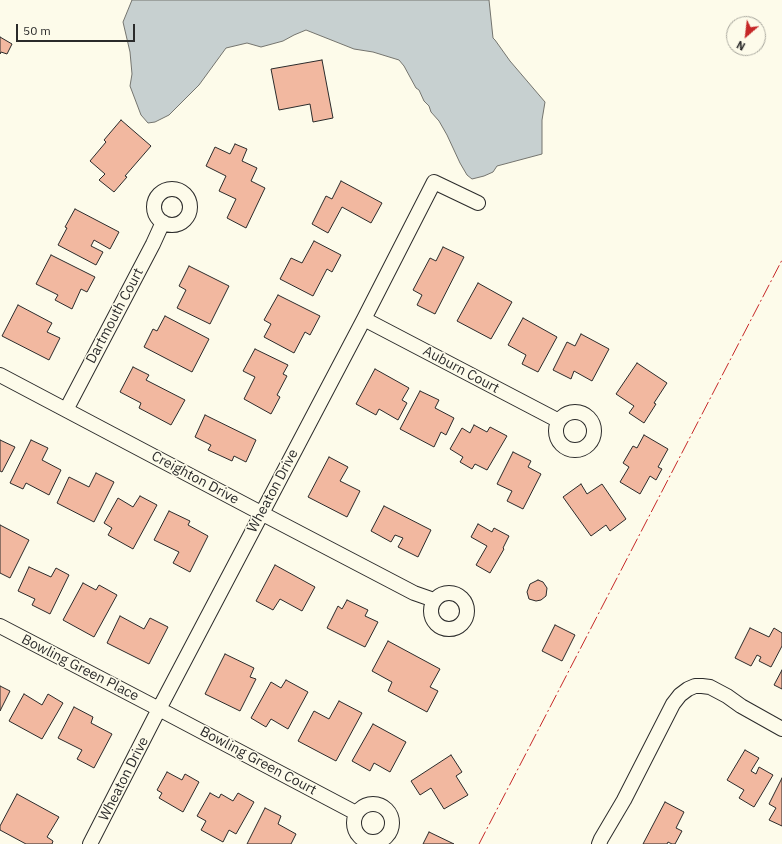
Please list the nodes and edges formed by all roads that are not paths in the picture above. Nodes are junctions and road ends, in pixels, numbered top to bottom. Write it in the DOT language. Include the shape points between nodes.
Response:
graph roads {
  1 [pos="478,203"];
  2 [pos="163,222"];
  3 [pos="364,319"];
  4 [pos="0,375"];
  5 [pos="66,410"];
  6 [pos="559,421"];
  7 [pos="261,513"];
  8 [pos="434,600"];
  9 [pos="0,626"];
  10 [pos="159,709"];
  11 [pos="782,729"];
  12 [pos="356,813"];
  13 [pos="90,844"];
  14 [pos="599,844"];
  1 -- 3 [label="street, Wheaton Drive" via="434,182"];
  2 -- 5 [label="street, Dartmouth Court"];
  3 -- 6 [label="street, Auburn Court"];
  3 -- 7 [label="street, Wheaton Drive"];
  4 -- 5 [label="street, Creighton Drive"];
  5 -- 7 [label="street, Creighton Drive"];
  7 -- 8 [label="street, Creighton Drive" via="414,593"];
  7 -- 10 [label="street, Wheaton Drive"];
  9 -- 10 [label="street, Bowling Green Place"];
  10 -- 12 [label="street, Bowling Green Court"];
  10 -- 13 [label="street, Wheaton Drive"];
  11 -- 14 [label="street" via="710,687 695,686 688,689 673,704"];
}
